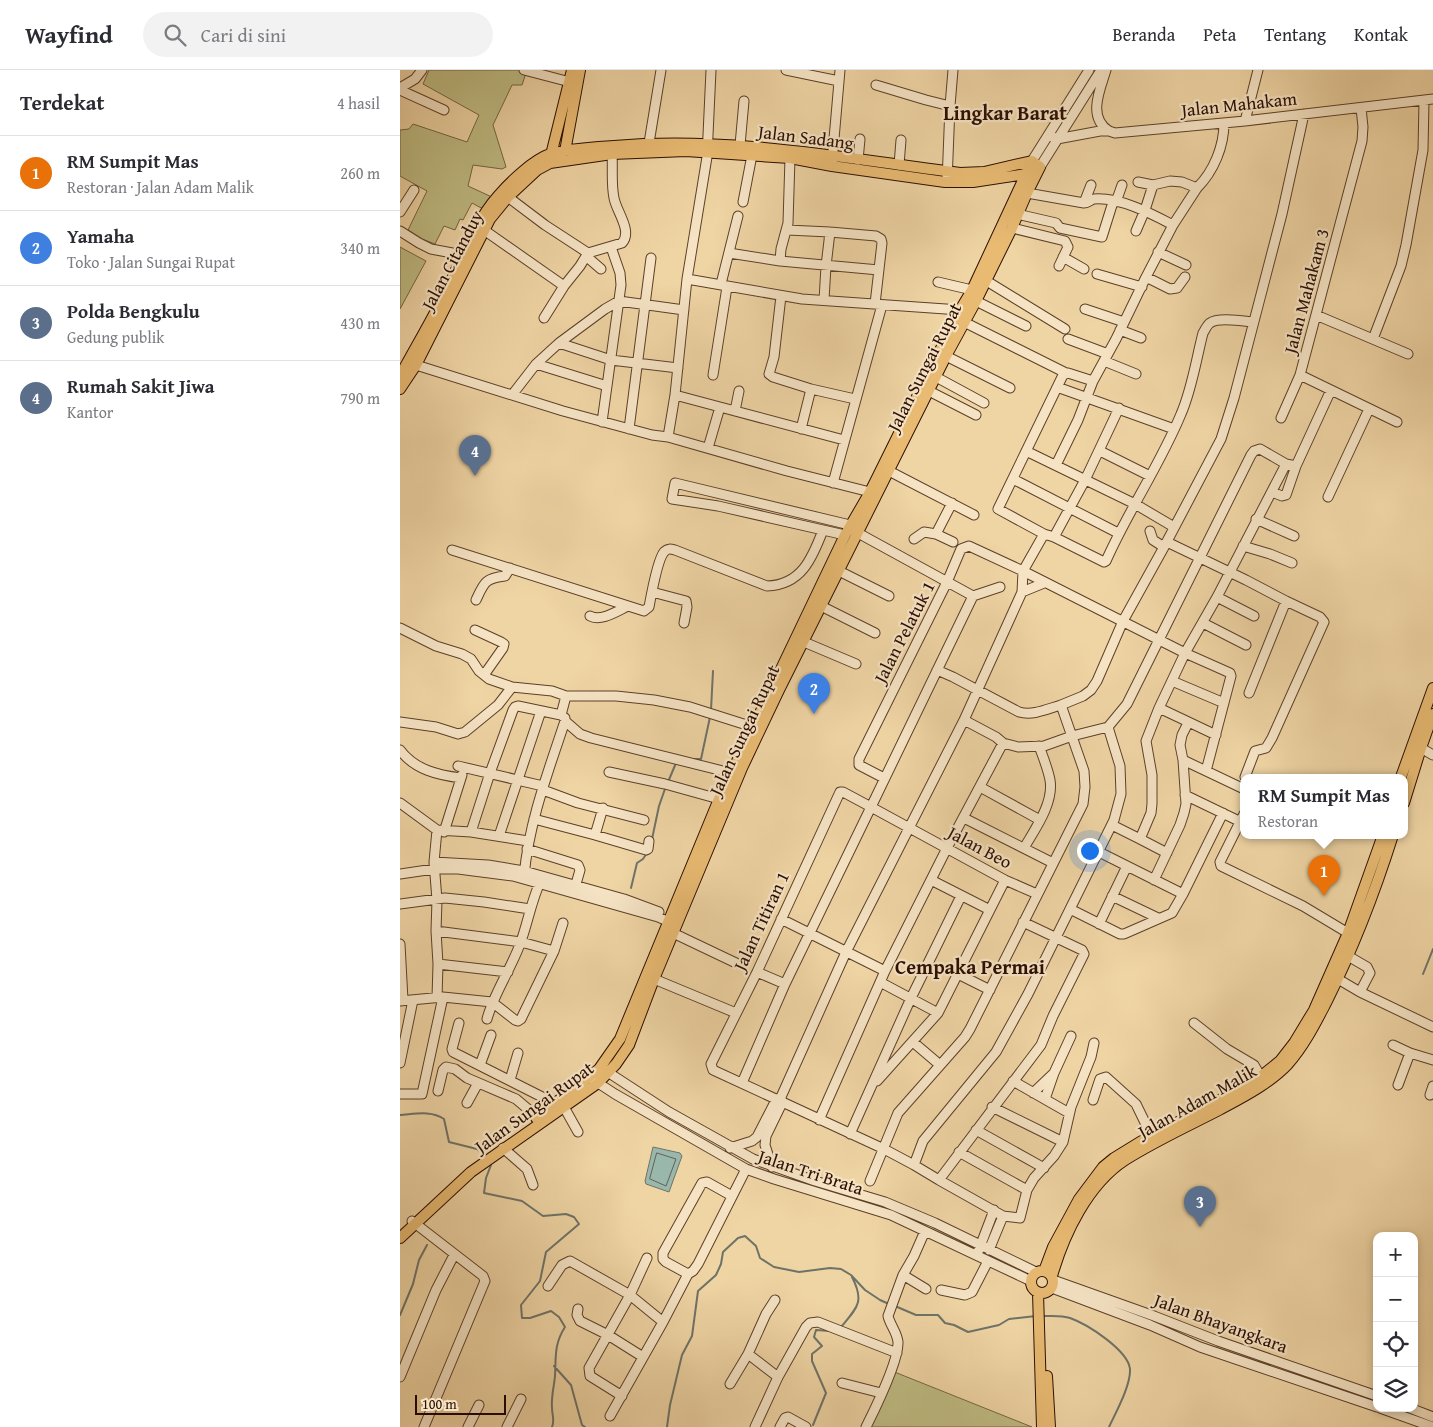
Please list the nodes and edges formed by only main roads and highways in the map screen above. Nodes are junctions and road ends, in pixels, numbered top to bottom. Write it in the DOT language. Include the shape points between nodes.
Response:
graph roads {
  1 [pos="572,70"];
  2 [pos="580,70"];
  3 [pos="708,148"];
  4 [pos="564,156"];
  5 [pos="550,158"];
  6 [pos="832,161"];
  7 [pos="1036,164"];
  8 [pos="1031,176"];
  9 [pos="948,177"];
  10 [pos="964,315"];
  11 [pos="400,376"];
  12 [pos="400,389"];
  13 [pos="901,439"];
  14 [pos="854,529"];
  15 [pos="1433,688"];
  16 [pos="1433,714"];
  17 [pos="1401,774"];
  18 [pos="1408,790"];
  19 [pos="1386,839"];
  20 [pos="674,923"];
  21 [pos="1349,939"];
  22 [pos="1333,977"];
  23 [pos="604,1071"];
  24 [pos="1153,1140"];
  25 [pos="413,1222"];
  26 [pos="400,1232"];
  27 [pos="400,1238"];
  28 [pos="1045,1396"];
  29 [pos="1042,1427"];
  30 [pos="1050,1427"];
  1 -- 5 [label="main road"];
  2 -- 4 [label="main road"];
  3 -- 4 [label="main road, Jalan Citanduy"];
  3 -- 4 [label="main road, Jalan Sadang" via="649,143"];
  3 -- 6 [label="main road"];
  3 -- 6 [label="main road, Jalan Sadang" via="740,145"];
  4 -- 5 [label="main road, Jalan Citanduy"];
  5 -- 11 [label="main road, Jalan Citanduy" via="530,166 488,208"];
  5 -- 12 [label="main road, Jalan Citanduy" via="508,197 490,219 416,365"];
  6 -- 9 [label="main road"];
  6 -- 9 [label="main road, Jalan Sadang" via="899,164"];
  7 -- 8 [label="main road, Jalan Sungai Rupat"];
  7 -- 9 [label="main road, Jalan Sadang"];
  8 -- 9 [label="main road" via="973,182"];
  8 -- 10 [label="main road, Jalan Sungai Rupat" via="972,290"];
  8 -- 10 [label="main road, Jalan Sungai Rupat" via="1012,228 976,301"];
  10 -- 13 [label="main road, Jalan Sungai Rupat"];
  10 -- 13 [label="main road, Jalan Sungai Rupat" via="929,392"];
  13 -- 14 [label="main road, Jalan Sungai Rupat" via="870,492"];
  13 -- 14 [label="main road, Jalan Sungai Rupat" via="889,471"];
  14 -- 20 [label="main road, Jalan Sungai Rupat" via="839,570 736,781"];
  14 -- 20 [label="main road, Jalan Sungai Rupat" via="845,535 719,799"];
  15 -- 17 [label="main road"];
  16 -- 18 [label="main road"];
  19 -- 21 [label="main road, Jalan Adam Malik"];
  20 -- 23 [label="main road, Jalan Sungai Rupat"];
  20 -- 23 [label="main road, Jalan Sungai Rupat" via="629,1045"];
  21 -- 22 [label="main road, Jalan Adam Malik"];
  21 -- 22 [label="main road, Jalan Adam Malik" via="1348,956"];
  22 -- 24 [label="main road, Jalan Adam Malik" via="1280,1061 1261,1077"];
  22 -- 24 [label="main road, Jalan Adam Malik" via="1316,1022 1287,1065 1252,1092"];
  23 -- 25 [label="main road, Jalan Sungai Rupat" via="471,1170"];
  24 -- 28 [label="main road, Jalan Adam Malik" via="1114,1168 1092,1193 1044,1282 1041,1306"];
  25 -- 26 [label="main road, Jalan Sungai Rupat"];
  25 -- 27 [label="main road, Jalan Sungai Rupat"];
  28 -- 29 [label="main road"];
  28 -- 30 [label="main road"];
}
